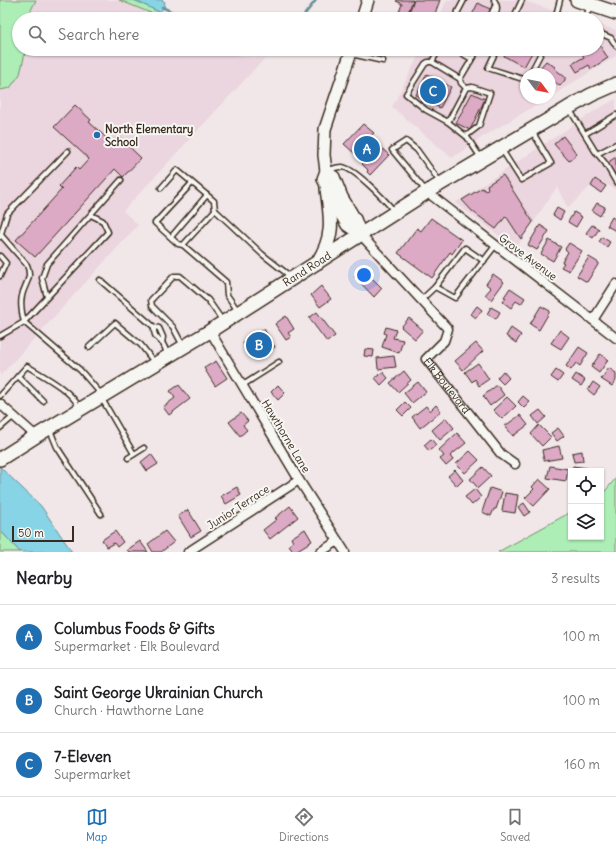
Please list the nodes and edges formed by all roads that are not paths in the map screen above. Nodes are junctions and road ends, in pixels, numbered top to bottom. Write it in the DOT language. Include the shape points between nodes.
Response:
graph roads {
  1 [pos="368,0"];
  2 [pos="464,0"];
  3 [pos="494,0"];
  4 [pos="522,0"];
  5 [pos="560,0"];
  6 [pos="577,0"];
  7 [pos="496,4"];
  8 [pos="590,4"];
  9 [pos="364,12"];
  10 [pos="458,12"];
  11 [pos="492,12"];
  12 [pos="497,12"];
  13 [pos="516,12"];
  14 [pos="557,12"];
  15 [pos="587,12"];
  16 [pos="616,13"];
  17 [pos="604,35"];
  18 [pos="616,46"];
  19 [pos="349,56"];
  20 [pos="367,56"];
  21 [pos="435,56"];
  22 [pos="466,56"];
  23 [pos="494,56"];
  24 [pos="539,56"];
  25 [pos="474,57"];
  26 [pos="383,61"];
  27 [pos="432,62"];
  28 [pos="533,68"];
  29 [pos="520,78"];
  30 [pos="460,79"];
  31 [pos="616,84"];
  32 [pos="466,88"];
  33 [pos="568,108"];
  34 [pos="616,115"];
  35 [pos="448,122"];
  36 [pos="531,130"];
  37 [pos="585,134"];
  38 [pos="466,136"];
  39 [pos="616,144"];
  40 [pos="501,148"];
  41 [pos="68,151"];
  42 [pos="597,154"];
  43 [pos="482,160"];
  44 [pos="326,171"];
  45 [pos="121,180"];
  46 [pos="616,182"];
  47 [pos="192,183"];
  48 [pos="442,184"];
  49 [pos="161,188"];
  50 [pos="326,189"];
  51 [pos="428,192"];
  52 [pos="207,196"];
  53 [pos="215,210"];
  54 [pos="396,213"];
  55 [pos="91,215"];
  56 [pos="361,235"];
  57 [pos="1,236"];
  58 [pos="171,237"];
  59 [pos="183,245"];
  60 [pos="496,246"];
  61 [pos="0,256"];
  62 [pos="484,261"];
  63 [pos="318,262"];
  64 [pos="0,276"];
  65 [pos="293,278"];
  66 [pos="100,280"];
  67 [pos="616,284"];
  68 [pos="435,287"];
  69 [pos="46,298"];
  70 [pos="421,300"];
  71 [pos="239,313"];
  72 [pos="593,320"];
  73 [pos="24,322"];
  74 [pos="224,322"];
  75 [pos="210,331"];
  76 [pos="0,334"];
  77 [pos="616,338"];
  78 [pos="89,347"];
  79 [pos="183,347"];
  80 [pos="168,356"];
  81 [pos="279,362"];
  82 [pos="155,364"];
  83 [pos="18,376"];
  84 [pos="243,385"];
  85 [pos="0,396"];
  86 [pos="101,396"];
  87 [pos="43,400"];
  88 [pos="0,404"];
  89 [pos="80,409"];
  90 [pos="14,416"];
  91 [pos="0,428"];
  92 [pos="49,428"];
  93 [pos="36,436"];
  94 [pos="144,448"];
  95 [pos="134,454"];
  96 [pos="128,458"];
  97 [pos="1,459"];
  98 [pos="515,464"];
  99 [pos="299,480"];
  100 [pos="101,514"];
  101 [pos="338,542"];
  102 [pos="188,552"];
  103 [pos="320,552"];
  104 [pos="344,552"];
  1 -- 9 [label="main road"];
  2 -- 10 [label="lane"];
  3 -- 7 [label="lane"];
  4 -- 13 [label="lane"];
  5 -- 14 [label="lane"];
  6 -- 8 [label="main road"];
  7 -- 11 [label="lane"];
  7 -- 12 [label="lane"];
  8 -- 15 [label="lane"];
  8 -- 16 [label="main road"];
  17 -- 18 [label="lane" via="611,38"];
  19 -- 44 [label="main road" via="325,129"];
  20 -- 26 [label="lane"];
  21 -- 27 [label="lane"];
  22 -- 25 [label="lane"];
  23 -- 29 [label="lane" via="488,68"];
  24 -- 28 [label="lane"];
  25 -- 30 [label="lane"];
  27 -- 30 [label="lane"];
  27 -- 35 [label="lane" via="425,64 406,94 426,110"];
  30 -- 32 [label="lane"];
  31 -- 33 [label="main road, Rand Road"];
  32 -- 35 [label="lane"];
  32 -- 38 [label="lane" via="472,87 490,94 479,126"];
  33 -- 36 [label="main road, Rand Road"];
  33 -- 37 [label="lane"];
  34 -- 37 [label="lane"];
  35 -- 38 [label="lane"];
  36 -- 40 [label="main road, Rand Road"];
  36 -- 40 [label="lane" via="551,163 521,180"];
  37 -- 42 [label="lane"];
  38 -- 43 [label="lane"];
  39 -- 42 [label="lane"];
  40 -- 43 [label="main road, Rand Road"];
  41 -- 57 [label="lane" via="7,214"];
  42 -- 46 [label="lane"];
  43 -- 48 [label="main road, Rand Road"];
  44 -- 50 [label="main road" via="323,180"];
  44 -- 54 [label="lane" via="341,166 352,171 382,196"];
  44 -- 56 [label="main road, Elk Boulevard" via="334,177 342,197 356,219"];
  45 -- 55 [label="lane"];
  47 -- 49 [label="lane" via="177,170"];
  47 -- 52 [label="lane"];
  47 -- 58 [label="lane" via="155,223"];
  48 -- 51 [label="main road, Rand Road"];
  48 -- 51 [label="lane" via="417,150 406,141 392,150"];
  50 -- 56 [label="main road, Elk Boulevard" via="347,225"];
  50 -- 63 [label="main road" via="332,220 331,232"];
  51 -- 54 [label="main road, Rand Road"];
  51 -- 60 [label="street, Grove Avenue"];
  52 -- 53 [label="lane" via="214,201"];
  52 -- 58 [label="lane"];
  53 -- 59 [label="lane"];
  53 -- 65 [label="lane" via="262,254"];
  54 -- 56 [label="main road, Rand Road"];
  55 -- 69 [label="lane" via="47,264 42,278"];
  55 -- 69 [label="lane" via="103,221 108,232"];
  56 -- 63 [label="main road, Rand Road"];
  56 -- 70 [label="street, Elk Boulevard"];
  57 -- 73 [label="lane" via="30,271 22,296"];
  58 -- 59 [label="lane"];
  59 -- 71 [label="lane" via="226,282 227,295"];
  60 -- 62 [label="lane"];
  60 -- 72 [label="street, Grove Avenue"];
  61 -- 64 [label="lane" via="6,263"];
  62 -- 68 [label="lane" via="455,298"];
  62 -- 68 [label="lane" via="465,248"];
  63 -- 65 [label="main road, Rand Road"];
  65 -- 71 [label="main road, Rand Road"];
  66 -- 80 [label="lane" via="154,327 153,332"];
  67 -- 72 [label="street"];
  68 -- 70 [label="lane"];
  69 -- 73 [label="lane"];
  70 -- 98 [label="street, Elk Boulevard" via="448,329 444,341 426,359 501,454"];
  71 -- 74 [label="main road, Rand Road"];
  72 -- 77 [label="street, Grove Avenue"];
  73 -- 76 [label="lane"];
  73 -- 86 [label="lane" via="80,370"];
  74 -- 75 [label="main road, Rand Road"];
  74 -- 79 [label="lane" via="208,300 180,276 174,276 151,300 152,306 173,327"];
  75 -- 79 [label="main road, Rand Road"];
  75 -- 84 [label="street, Hawthorne Lane"];
  78 -- 82 [label="lane" via="114,323 141,345"];
  79 -- 80 [label="main road, Rand Road"];
  80 -- 82 [label="main road, Rand Road"];
  81 -- 84 [label="lane"];
  82 -- 86 [label="main road, Rand Road"];
  83 -- 85 [label="lane"];
  83 -- 87 [label="lane"];
  83 -- 89 [label="lane" via="28,366 60,387 76,401"];
  84 -- 99 [label="street, Hawthorne Lane"];
  86 -- 89 [label="main road, Rand Road"];
  86 -- 95 [label="lane"];
  88 -- 90 [label="street"];
  89 -- 92 [label="main road, Rand Road"];
  90 -- 91 [label="lane"];
  90 -- 93 [label="street"];
  92 -- 93 [label="main road, Rand Road"];
  92 -- 100 [label="lane" via="57,447"];
  93 -- 97 [label="main road, Rand Road"];
  94 -- 95 [label="lane"];
  95 -- 96 [label="lane"];
  99 -- 101 [label="street, Hawthorne Lane"];
  99 -- 102 [label="street, Junior Terrace"];
  101 -- 103 [label="street"];
  101 -- 104 [label="street, Hawthorne Lane"];
}
